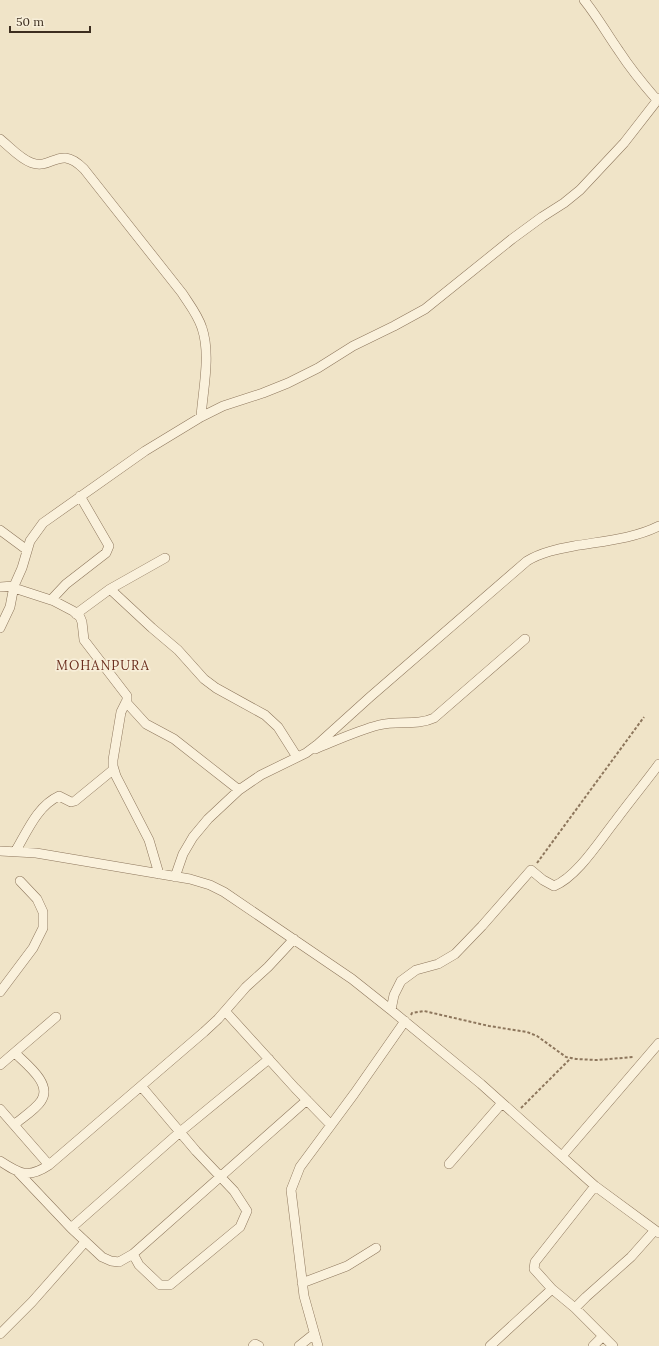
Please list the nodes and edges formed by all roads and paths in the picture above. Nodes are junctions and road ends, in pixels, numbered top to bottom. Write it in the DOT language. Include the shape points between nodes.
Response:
graph roads {
  1 [pos="584,0"];
  2 [pos="658,99"];
  3 [pos="0,139"];
  4 [pos="201,417"];
  5 [pos="80,496"];
  6 [pos="659,526"];
  7 [pos="0,530"];
  8 [pos="27,550"];
  9 [pos="165,558"];
  10 [pos="0,587"];
  11 [pos="14,587"];
  12 [pos="110,589"];
  13 [pos="51,600"];
  14 [pos="76,614"];
  15 [pos="0,628"];
  16 [pos="525,639"];
  17 [pos="126,702"];
  18 [pos="644,717"];
  19 [pos="306,753"];
  20 [pos="297,757"];
  21 [pos="659,764"];
  22 [pos="114,769"];
  23 [pos="238,790"];
  24 [pos="0,851"];
  25 [pos="15,852"];
  26 [pos="531,870"];
  27 [pos="159,874"];
  28 [pos="175,877"];
  29 [pos="20,881"];
  30 [pos="294,939"];
  31 [pos="0,992"];
  32 [pos="391,1010"];
  33 [pos="225,1011"];
  34 [pos="56,1017"];
  35 [pos="405,1021"];
  36 [pos="659,1043"];
  37 [pos="15,1053"];
  38 [pos="649,1055"];
  39 [pos="571,1058"];
  40 [pos="269,1059"];
  41 [pos="0,1065"];
  42 [pos="141,1086"];
  43 [pos="307,1100"];
  44 [pos="502,1103"];
  45 [pos="0,1109"];
  46 [pos="515,1115"];
  47 [pos="15,1124"];
  48 [pos="331,1125"];
  49 [pos="180,1132"];
  50 [pos="562,1156"];
  51 [pos="0,1161"];
  52 [pos="449,1164"];
  53 [pos="49,1165"];
  54 [pos="18,1172"];
  55 [pos="220,1177"];
  56 [pos="595,1186"];
  57 [pos="71,1228"];
  58 [pos="657,1232"];
  59 [pos="85,1242"];
  60 [pos="376,1248"];
  61 [pos="133,1254"];
  62 [pos="302,1283"];
  63 [pos="552,1289"];
  64 [pos="575,1308"];
  65 [pos="0,1334"];
  66 [pos="314,1334"];
  67 [pos="603,1336"];
  68 [pos="252,1346"];
  69 [pos="259,1346"];
  70 [pos="299,1346"];
  71 [pos="318,1346"];
  72 [pos="490,1346"];
  73 [pos="593,1346"];
  74 [pos="613,1346"];
  1 -- 2 [label="street" via="640,80"];
  2 -- 4 [label="street" via="624,143 580,190 512,239 425,309 352,346 318,368 288,383 223,406"];
  3 -- 4 [label="street" via="31,163 38,164 63,158 76,162 182,293 205,338"];
  4 -- 5 [label="street" via="145,451"];
  5 -- 8 [label="street" via="43,523 30,541"];
  5 -- 13 [label="street" via="109,546 106,553 66,584"];
  6 -- 19 [label="street" via="625,538 536,555"];
  7 -- 8 [label="street"];
  8 -- 11 [label="street"];
  9 -- 12 [label="street"];
  10 -- 11 [label="street"];
  11 -- 13 [label="street"];
  11 -- 15 [label="street" via="10,607"];
  12 -- 14 [label="street"];
  12 -- 20 [label="street" via="178,650 204,679 265,715 284,734"];
  13 -- 14 [label="street"];
  14 -- 17 [label="street" via="82,622 84,640 127,696"];
  16 -- 19 [label="street" via="434,718 421,722 378,725"];
  17 -- 22 [label="street" via="120,712"];
  17 -- 23 [label="street" via="146,724 174,739"];
  18 -- 26 [label="path"];
  19 -- 20 [label="street"];
  20 -- 23 [label="street"];
  21 -- 26 [label="street" via="570,877 554,886"];
  22 -- 25 [label="street" via="75,801 71,802 59,796 44,807 37,814"];
  22 -- 27 [label="street" via="149,840"];
  23 -- 28 [label="street" via="193,837 183,854"];
  24 -- 25 [label="street"];
  25 -- 27 [label="street" via="36,853"];
  26 -- 32 [label="street" via="455,954 438,964 416,970 401,981 394,995"];
  27 -- 28 [label="street"];
  28 -- 30 [label="street" via="210,885 224,892"];
  29 -- 31 [label="street" via="37,899 43,912 43,928 33,948"];
  30 -- 32 [label="street"];
  30 -- 33 [label="street"];
  32 -- 35 [label="street"];
  33 -- 40 [label="street"];
  33 -- 42 [label="street"];
  34 -- 37 [label="street"];
  35 -- 39 [label="path" via="412,1013 424,1011 527,1032"];
  35 -- 44 [label="street"];
  35 -- 48 [label="street"];
  36 -- 38 [label="street"];
  37 -- 41 [label="street"];
  37 -- 47 [label="street" via="37,1075 45,1094 41,1102"];
  38 -- 39 [label="path" via="614,1060"];
  38 -- 50 [label="street"];
  39 -- 46 [label="path"];
  40 -- 43 [label="street"];
  40 -- 49 [label="street"];
  42 -- 49 [label="street"];
  42 -- 53 [label="street"];
  43 -- 48 [label="street"];
  43 -- 55 [label="street"];
  44 -- 46 [label="street"];
  44 -- 52 [label="street"];
  45 -- 47 [label="street"];
  46 -- 50 [label="street"];
  47 -- 53 [label="street"];
  48 -- 62 [label="street" via="300,1167 291,1190"];
  49 -- 55 [label="street"];
  49 -- 57 [label="street"];
  50 -- 56 [label="street"];
  51 -- 54 [label="street"];
  53 -- 54 [label="street" via="31,1174"];
  54 -- 57 [label="street"];
  55 -- 61 [label="street"];
  55 -- 61 [label="street" via="234,1191 247,1211 240,1227 170,1285 160,1285 139,1265"];
  56 -- 58 [label="street"];
  56 -- 63 [label="street" via="535,1262 534,1270"];
  57 -- 59 [label="street"];
  58 -- 64 [label="street"];
  59 -- 61 [label="street" via="102,1257 111,1261 119,1262"];
  59 -- 65 [label="street"];
  60 -- 62 [label="street" via="347,1266"];
  62 -- 66 [label="street"];
  63 -- 64 [label="street"];
  63 -- 72 [label="street"];
  64 -- 67 [label="street"];
  66 -- 70 [label="street"];
  66 -- 71 [label="street"];
  67 -- 73 [label="street"];
  67 -- 74 [label="street"];
  68 -- 69 [label="street"];
}
